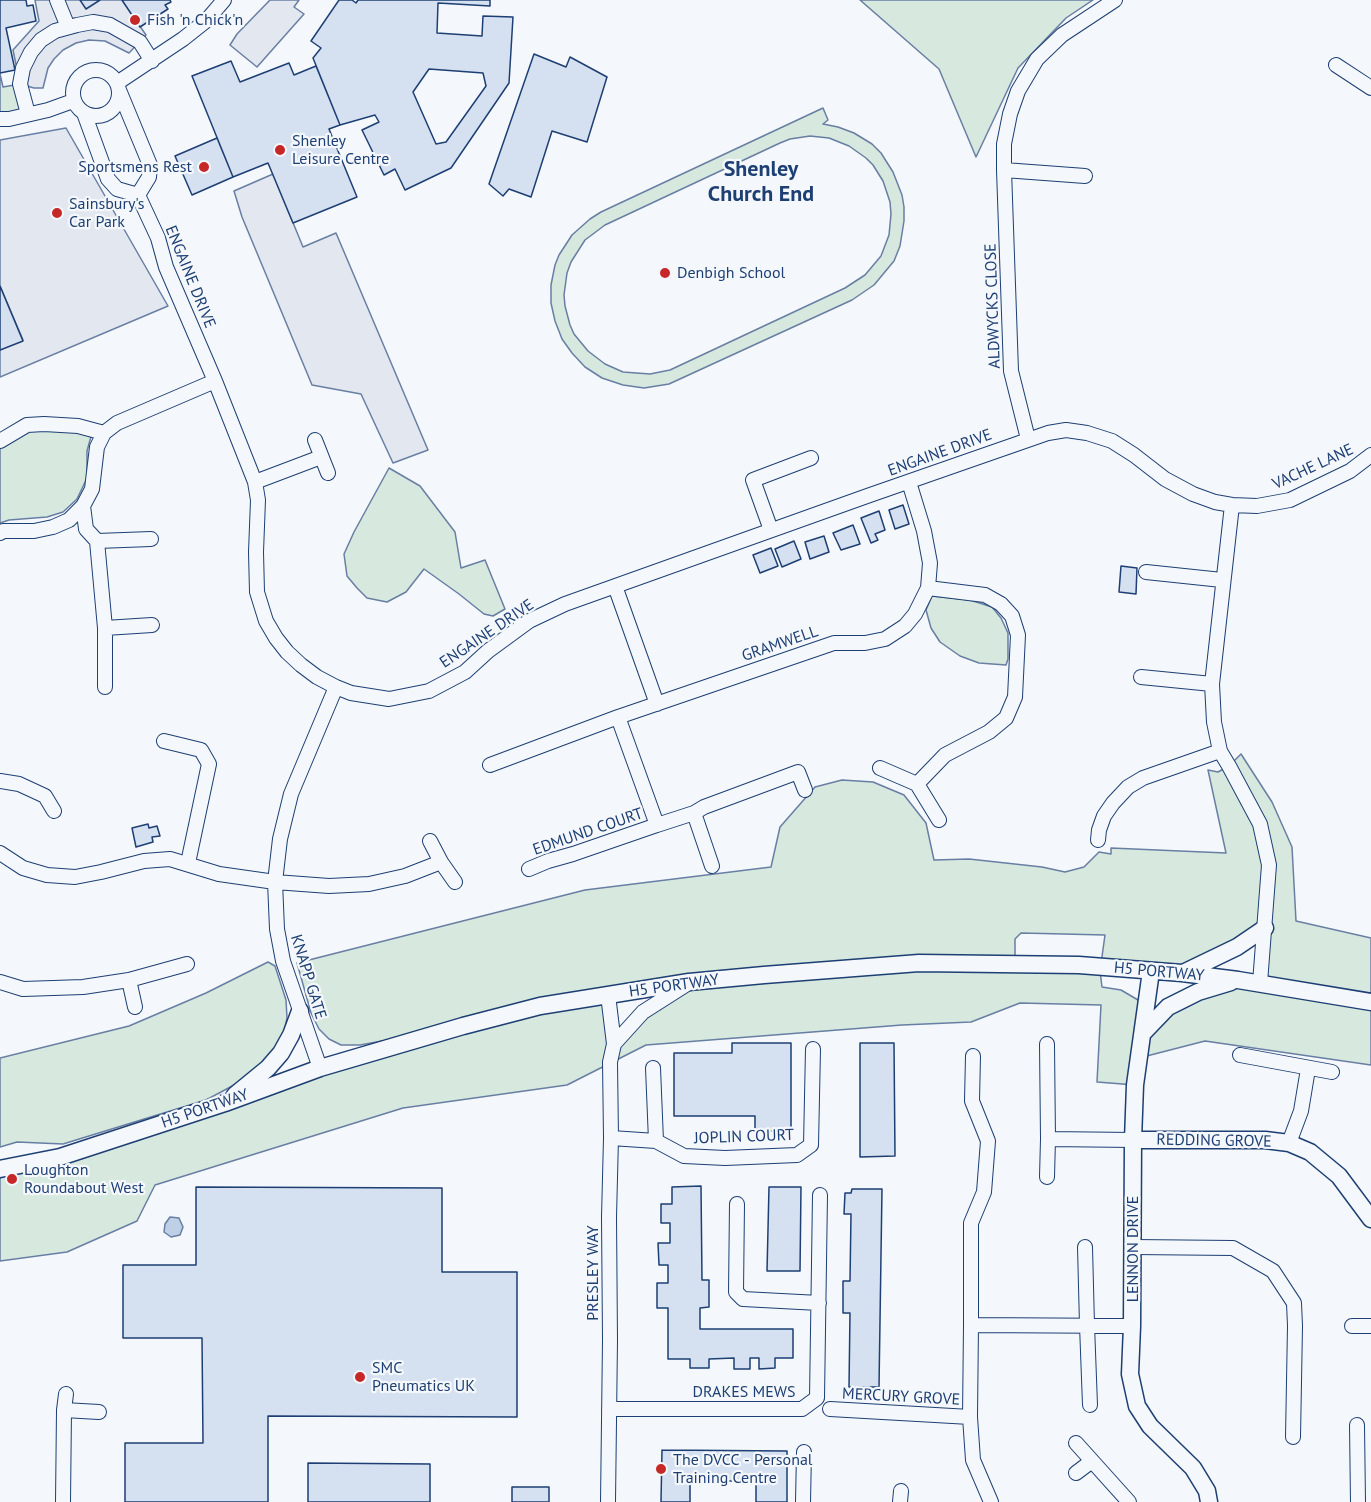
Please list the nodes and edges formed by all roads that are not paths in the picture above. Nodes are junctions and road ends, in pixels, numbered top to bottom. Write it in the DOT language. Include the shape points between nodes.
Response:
graph roads {
  1 [pos="57,0"];
  2 [pos="224,0"];
  3 [pos="1115,0"];
  4 [pos="68,27"];
  5 [pos="152,61"];
  6 [pos="1336,64"];
  7 [pos="118,86"];
  8 [pos="1371,88"];
  9 [pos="73,101"];
  10 [pos="84,113"];
  11 [pos="28,114"];
  12 [pos="0,119"];
  13 [pos="1004,170"];
  14 [pos="1085,176"];
  15 [pos="138,195"];
  16 [pos="215,381"];
  17 [pos="104,433"];
  18 [pos="1028,439"];
  19 [pos="315,440"];
  20 [pos="0,441"];
  21 [pos="1371,455"];
  22 [pos="321,458"];
  23 [pos="811,458"];
  24 [pos="328,473"];
  25 [pos="255,482"];
  26 [pos="909,482"];
  27 [pos="1232,505"];
  28 [pos="83,506"];
  29 [pos="771,530"];
  30 [pos="0,533"];
  31 [pos="151,539"];
  32 [pos="97,542"];
  33 [pos="1146,572"];
  34 [pos="1222,580"];
  35 [pos="615,586"];
  36 [pos="928,588"];
  37 [pos="152,625"];
  38 [pos="105,628"];
  39 [pos="1141,677"];
  40 [pos="1212,684"];
  41 [pos="105,687"];
  42 [pos="336,687"];
  43 [pos="657,704"];
  44 [pos="618,717"];
  45 [pos="164,741"];
  46 [pos="1220,751"];
  47 [pos="490,765"];
  48 [pos="880,768"];
  49 [pos="0,781"];
  50 [pos="917,784"];
  51 [pos="805,790"];
  52 [pos="54,811"];
  53 [pos="694,813"];
  54 [pos="939,820"];
  55 [pos="657,825"];
  56 [pos="1098,840"];
  57 [pos="430,841"];
  58 [pos="0,853"];
  59 [pos="441,862"];
  60 [pos="188,863"];
  61 [pos="712,866"];
  62 [pos="529,869"];
  63 [pos="275,882"];
  64 [pos="455,882"];
  65 [pos="1265,928"];
  66 [pos="187,964"];
  67 [pos="1151,971"];
  68 [pos="1182,973"];
  69 [pos="129,980"];
  70 [pos="1238,980"];
  71 [pos="0,982"];
  72 [pos="689,982"];
  73 [pos="1260,983"];
  74 [pos="608,995"];
  75 [pos="1371,1002"];
  76 [pos="135,1007"];
  77 [pos="300,1011"];
  78 [pos="1143,1033"];
  79 [pos="614,1044"];
  80 [pos="1047,1044"];
  81 [pos="813,1049"];
  82 [pos="1240,1055"];
  83 [pos="973,1056"];
  84 [pos="320,1068"];
  85 [pos="653,1068"];
  86 [pos="1308,1069"];
  87 [pos="1332,1072"];
  88 [pos="225,1103"];
  89 [pos="611,1138"];
  90 [pos="1048,1139"];
  91 [pos="1133,1140"];
  92 [pos="656,1141"];
  93 [pos="1289,1143"];
  94 [pos="0,1169"];
  95 [pos="1047,1177"];
  96 [pos="820,1195"];
  97 [pos="736,1204"];
  98 [pos="1370,1215"];
  99 [pos="1133,1246"];
  100 [pos="1086,1247"];
  101 [pos="819,1303"];
  102 [pos="971,1325"];
  103 [pos="1087,1325"];
  104 [pos="1132,1326"];
  105 [pos="1352,1326"];
  106 [pos="1371,1326"];
  107 [pos="66,1394"];
  108 [pos="1090,1405"];
  109 [pos="609,1409"];
  110 [pos="830,1409"];
  111 [pos="64,1410"];
  112 [pos="99,1412"];
  113 [pos="970,1417"];
  114 [pos="1357,1425"];
  115 [pos="1293,1437"];
  116 [pos="1076,1443"];
  117 [pos="1364,1445"];
  118 [pos="804,1452"];
  119 [pos="1092,1461"];
  120 [pos="1076,1473"];
  121 [pos="63,1502"];
  122 [pos="608,1502"];
  123 [pos="803,1502"];
  124 [pos="991,1502"];
  125 [pos="1129,1502"];
  126 [pos="1209,1502"];
  127 [pos="1358,1502"];
  1 -- 4 [label="street"];
  2 -- 5 [label="street" via="207,20"];
  3 -- 13 [label="street, ALDWYCKS CLOSE" via="1062,35 1037,59 1010,114"];
  4 -- 5 [label="street" via="93,22 110,24 140,42"];
  4 -- 11 [label="street" via="41,40 23,68 20,84"];
  5 -- 7 [label="street"];
  6 -- 8 [label="street"];
  7 -- 9 [label="street" via="110,74 93,69 76,80"];
  7 -- 10 [label="street" via="119,98 112,111 98,117"];
  7 -- 15 [label="street" via="150,165 149,177"];
  9 -- 10 [label="street"];
  9 -- 11 [label="street"];
  10 -- 15 [label="street" via="108,179 117,189"];
  11 -- 12 [label="street"];
  13 -- 14 [label="street"];
  13 -- 18 [label="street, ALDWYCKS CLOSE" via="1011,371"];
  15 -- 16 [label="street, ENGAINE DRIVE"];
  16 -- 17 [label="street" via="117,423"];
  16 -- 25 [label="street, ENGAINE DRIVE"];
  17 -- 20 [label="street" via="78,426 27,425"];
  17 -- 28 [label="street" via="97,447 92,489"];
  18 -- 26 [label="street, ENGAINE DRIVE"];
  18 -- 27 [label="street, ENGAINE DRIVE" via="1066,430 1112,441 1192,494"];
  19 -- 22 [label="street"];
  21 -- 27 [label="street, VACHE LANE" via="1350,471 1290,500 1257,506"];
  22 -- 24 [label="street"];
  22 -- 25 [label="street"];
  23 -- 29 [label="street" via="753,480"];
  25 -- 42 [label="street, ENGAINE DRIVE" via="257,592 266,621 287,652"];
  26 -- 29 [label="street, ENGAINE DRIVE"];
  26 -- 36 [label="street, GRAMWELL" via="930,563"];
  27 -- 34 [label="street"];
  28 -- 30 [label="street" via="54,528"];
  28 -- 32 [label="street" via="86,529"];
  29 -- 35 [label="street, ENGAINE DRIVE"];
  31 -- 32 [label="street"];
  32 -- 38 [label="street"];
  33 -- 34 [label="street"];
  34 -- 40 [label="street"];
  35 -- 42 [label="street, ENGAINE DRIVE" via="529,621 465,672 429,691 389,699"];
  35 -- 43 [label="street"];
  36 -- 43 [label="street, GRAMWELL" via="905,626 885,639 834,643"];
  36 -- 50 [label="street" via="985,595 1012,616 1018,635 1016,697 1006,718 989,732 945,755"];
  37 -- 38 [label="street"];
  38 -- 41 [label="street"];
  39 -- 40 [label="street"];
  40 -- 46 [label="street"];
  42 -- 63 [label="street, KNAPP GATE" via="291,794"];
  43 -- 44 [label="street, GRAMWELL"];
  44 -- 47 [label="street, GRAMWELL"];
  44 -- 55 [label="street, EDMUND COURT"];
  45 -- 60 [label="street" via="201,750 209,764"];
  46 -- 56 [label="street" via="1128,787 1104,816"];
  46 -- 65 [label="street" via="1260,824 1269,865"];
  48 -- 50 [label="street"];
  49 -- 52 [label="street" via="19,784 45,796"];
  50 -- 54 [label="street"];
  51 -- 53 [label="street, EDMUND COURT" via="797,768"];
  53 -- 55 [label="street, EDMUND COURT"];
  53 -- 61 [label="street"];
  55 -- 62 [label="street, EDMUND COURT"];
  57 -- 59 [label="street"];
  58 -- 60 [label="street" via="23,868 75,877 144,861 170,859"];
  59 -- 63 [label="street" via="369,884"];
  59 -- 64 [label="street"];
  60 -- 63 [label="street" via="219,874"];
  63 -- 77 [label="street, KNAPP GATE" via="283,960"];
  65 -- 68 [label="street" via="1238,947"];
  65 -- 73 [label="street"];
  66 -- 69 [label="street"];
  67 -- 68 [label="street, H5 PORTWAY"];
  67 -- 72 [label="street, H5 PORTWAY" via="1078,965 919,963"];
  67 -- 78 [label="street, LENNON DRIVE"];
  68 -- 70 [label="street, H5 PORTWAY"];
  69 -- 71 [label="street" via="83,987 23,989"];
  69 -- 76 [label="street"];
  70 -- 73 [label="street, H5 PORTWAY"];
  70 -- 78 [label="street" via="1198,992 1168,1007"];
  72 -- 74 [label="street, H5 PORTWAY"];
  72 -- 79 [label="street" via="643,1012"];
  73 -- 75 [label="street, H5 PORTWAY"];
  74 -- 79 [label="street, PRESLEY WAY"];
  74 -- 84 [label="street, H5 PORTWAY" via="540,1006"];
  77 -- 84 [label="street, KNAPP GATE"];
  77 -- 88 [label="street" via="281,1053"];
  78 -- 91 [label="street, LENNON DRIVE" via="1135,1085"];
  79 -- 89 [label="street, PRESLEY WAY" via="610,1062"];
  80 -- 90 [label="street"];
  81 -- 92 [label="street, JOPLIN COURT" via="811,1145 797,1155 684,1156"];
  82 -- 86 [label="street"];
  83 -- 102 [label="street, MERCURY GROVE" via="972,1101 988,1141 984,1192 971,1223"];
  84 -- 88 [label="street, H5 PORTWAY"];
  85 -- 92 [label="street"];
  86 -- 87 [label="street"];
  86 -- 93 [label="street" via="1301,1111"];
  88 -- 94 [label="street, H5 PORTWAY" via="60,1157"];
  89 -- 92 [label="street, JOPLIN COURT"];
  89 -- 109 [label="street, PRESLEY WAY"];
  90 -- 91 [label="street"];
  90 -- 95 [label="street"];
  91 -- 93 [label="street, REDDING GROVE"];
  91 -- 99 [label="street, LENNON DRIVE"];
  93 -- 98 [label="street, REDDING GROVE" via="1310,1152 1339,1176"];
  96 -- 101 [label="street, DRAKES MEWS"];
  97 -- 101 [label="street" via="736,1292 743,1299"];
  99 -- 104 [label="street, LENNON DRIVE"];
  99 -- 115 [label="street" via="1233,1248 1273,1271 1293,1303"];
  100 -- 103 [label="street"];
  101 -- 109 [label="street, DRAKES MEWS" via="817,1398 802,1409"];
  102 -- 103 [label="street"];
  102 -- 113 [label="street, MERCURY GROVE"];
  103 -- 104 [label="street"];
  103 -- 108 [label="street"];
  104 -- 126 [label="street, LENNON DRIVE" via="1130,1374 1137,1406 1150,1426 1193,1468"];
  105 -- 106 [label="street"];
  107 -- 111 [label="street"];
  109 -- 122 [label="street, PRESLEY WAY"];
  110 -- 113 [label="street, MERCURY GROVE"];
  111 -- 112 [label="street"];
  111 -- 121 [label="street"];
  113 -- 124 [label="street, MERCURY GROVE" via="973,1460"];
  114 -- 117 [label="street"];
  116 -- 119 [label="street"];
  117 -- 127 [label="street"];
  118 -- 123 [label="street"];
  119 -- 120 [label="street"];
  119 -- 125 [label="street"];
}
